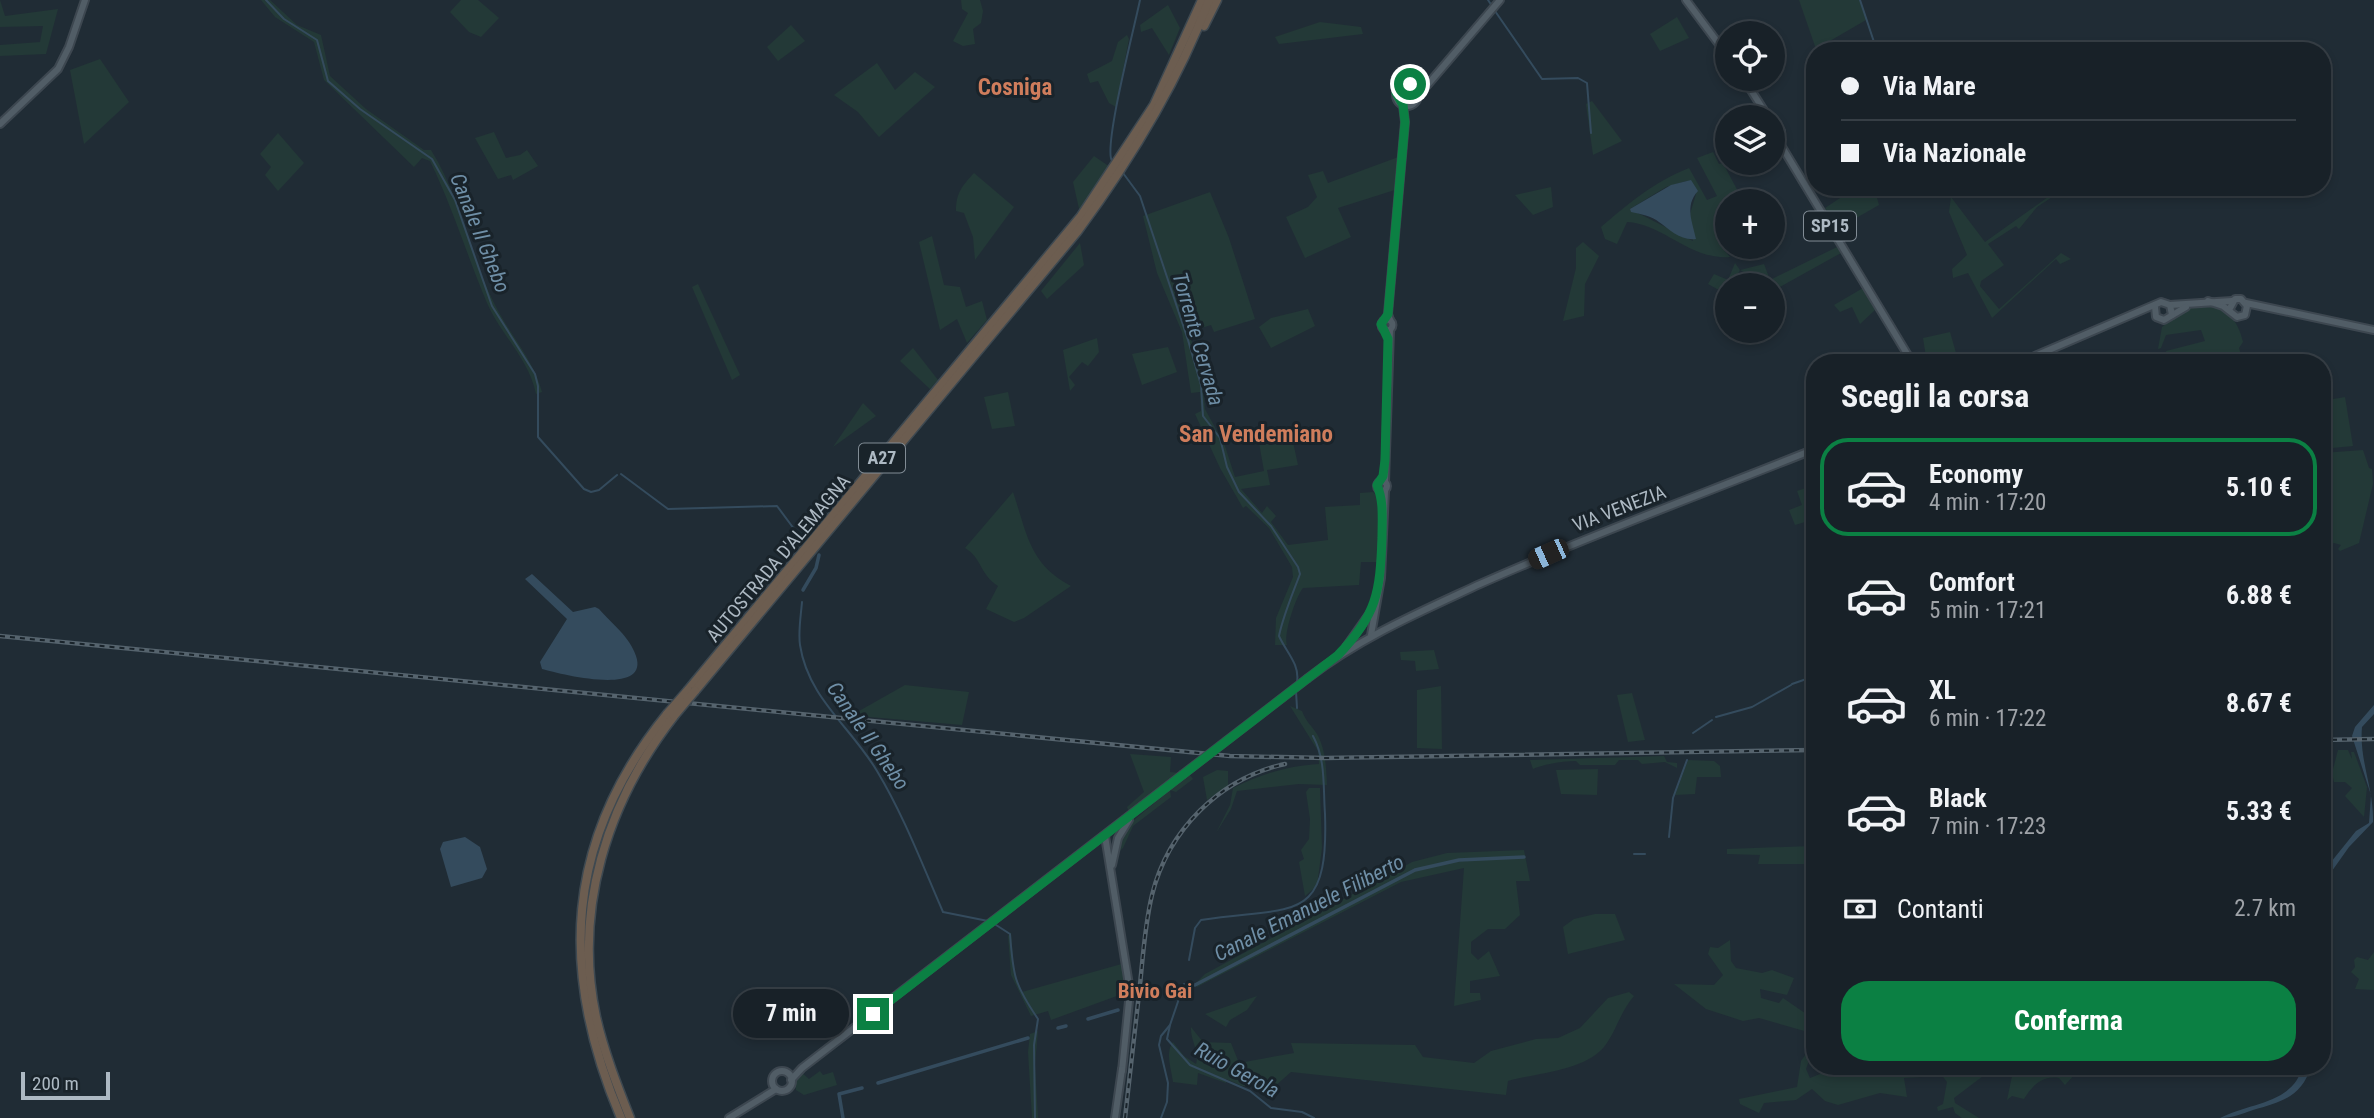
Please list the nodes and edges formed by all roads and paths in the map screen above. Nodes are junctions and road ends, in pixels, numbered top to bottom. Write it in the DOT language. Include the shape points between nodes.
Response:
graph roads {
  1 [pos="85,0"];
  2 [pos="1196,0"];
  3 [pos="1202,0"];
  4 [pos="1209,0"];
  5 [pos="1217,0"];
  6 [pos="1686,0"];
  7 [pos="1496,7"];
  8 [pos="1715,39"];
  9 [pos="1186,48"];
  10 [pos="1428,82"];
  11 [pos="1414,87"];
  12 [pos="1418,96"];
  13 [pos="1403,105"];
  14 [pos="1412,105"];
  15 [pos="1405,122"];
  16 [pos="0,124"];
  17 [pos="1785,148"];
  18 [pos="1806,183"];
  19 [pos="1814,196"];
  20 [pos="2208,301"];
  21 [pos="2232,301"];
  22 [pos="2191,304"];
  23 [pos="2170,305"];
  24 [pos="2155,307"];
  25 [pos="2246,307"];
  26 [pos="2229,310"];
  27 [pos="2133,315"];
  28 [pos="2172,315"];
  29 [pos="2155,316"];
  30 [pos="2374,330"];
  31 [pos="1907,354"];
  32 [pos="2040,354"];
  33 [pos="1806,452"];
  34 [pos="1376,598"];
  35 [pos="1371,619"];
  36 [pos="1363,625"];
  37 [pos="1387,627"];
  38 [pos="1370,635"];
  39 [pos="1338,655"];
  40 [pos="671,715"];
  41 [pos="1134,813"];
  42 [pos="1105,836"];
  43 [pos="1091,846"];
  44 [pos="1115,847"];
  45 [pos="1106,850"];
  46 [pos="1111,872"];
  47 [pos="789,1077"];
  48 [pos="774,1086"];
  49 [pos="621,1118"];
  50 [pos="630,1118"];
  51 [pos="729,1118"];
  52 [pos="1115,1118"];
  1 -- 16 [label="main road" via="58,69"];
  2 -- 9 [label="highway"];
  3 -- 9 [label="highway, AUTOSTRADA D'ALEMAGNA / A27"];
  4 -- 9 [label="highway, AUTOSTRADA D'ALEMAGNA / A27"];
  5 -- 9 [label="highway, A27"];
  6 -- 8 [label="main road"];
  7 -- 10 [label="main road"];
  9 -- 40 [label="highway, AUTOSTRADA D'ALEMAGNA / A27, bridge" via="1122,163 1079,224"];
  10 -- 11 [label="main road"];
  10 -- 12 [label="main road"];
  11 -- 12 [label="main road"];
  11 -- 13 [label="main road" via="1405,84 1398,90 1397,99"];
  12 -- 14 [label="main road"];
  13 -- 14 [label="main road"];
  13 -- 15 [label="main road"];
  14 -- 15 [label="main road"];
  15 -- 34 [label="main road" via="1388,318 1381,324 1388,339 1383,480 1387,487"];
  17 -- 18 [label="main road, SP15"];
  19 -- 31 [label="main road, SP15"];
  20 -- 21 [label="main road"];
  20 -- 22 [label="main road"];
  20 -- 26 [label="main road"];
  21 -- 25 [label="main road" via="2241,299"];
  21 -- 26 [label="main road"];
  22 -- 23 [label="main road"];
  22 -- 28 [label="main road"];
  23 -- 24 [label="main road" via="2163,302"];
  23 -- 28 [label="main road"];
  24 -- 27 [label="main road"];
  24 -- 29 [label="main road"];
  25 -- 26 [label="main road" via="2237,317"];
  25 -- 30 [label="main road" via="2266,306"];
  27 -- 29 [label="main road"];
  27 -- 32 [label="main road"];
  28 -- 29 [label="main road" via="2164,320"];
  33 -- 37 [label="main road, VIA VENEZIA" via="1622,523"];
  34 -- 35 [label="main road"];
  34 -- 36 [label="main road"];
  35 -- 37 [label="main road" via="1375,626"];
  35 -- 38 [label="main road"];
  36 -- 38 [label="main road"];
  36 -- 39 [label="main road"];
  37 -- 38 [label="main road, VIA VENEZIA"];
  38 -- 39 [label="main road, VIA VENEZIA"];
  39 -- 41 [label="main road, bridge"];
  40 -- 49 [label="highway, AUTOSTRADA D'ALEMAGNA / A27" via="647,740 617,789 591,864 579,952 594,1049"];
  40 -- 50 [label="highway, AUTOSTRADA D'ALEMAGNA / A27" via="625,792 607,835 588,948 602,1039"];
  41 -- 42 [label="main road"];
  41 -- 44 [label="main road"];
  42 -- 43 [label="main road"];
  42 -- 44 [label="main road"];
  42 -- 45 [label="main road"];
  43 -- 45 [label="main road"];
  43 -- 47 [label="main road"];
  44 -- 46 [label="main road"];
  45 -- 46 [label="main road"];
  46 -- 52 [label="main road" via="1131,997"];
  47 -- 48 [label="main road" via="788,1089"];
  47 -- 48 [label="main road" via="776,1073"];
  48 -- 51 [label="main road"];
}
